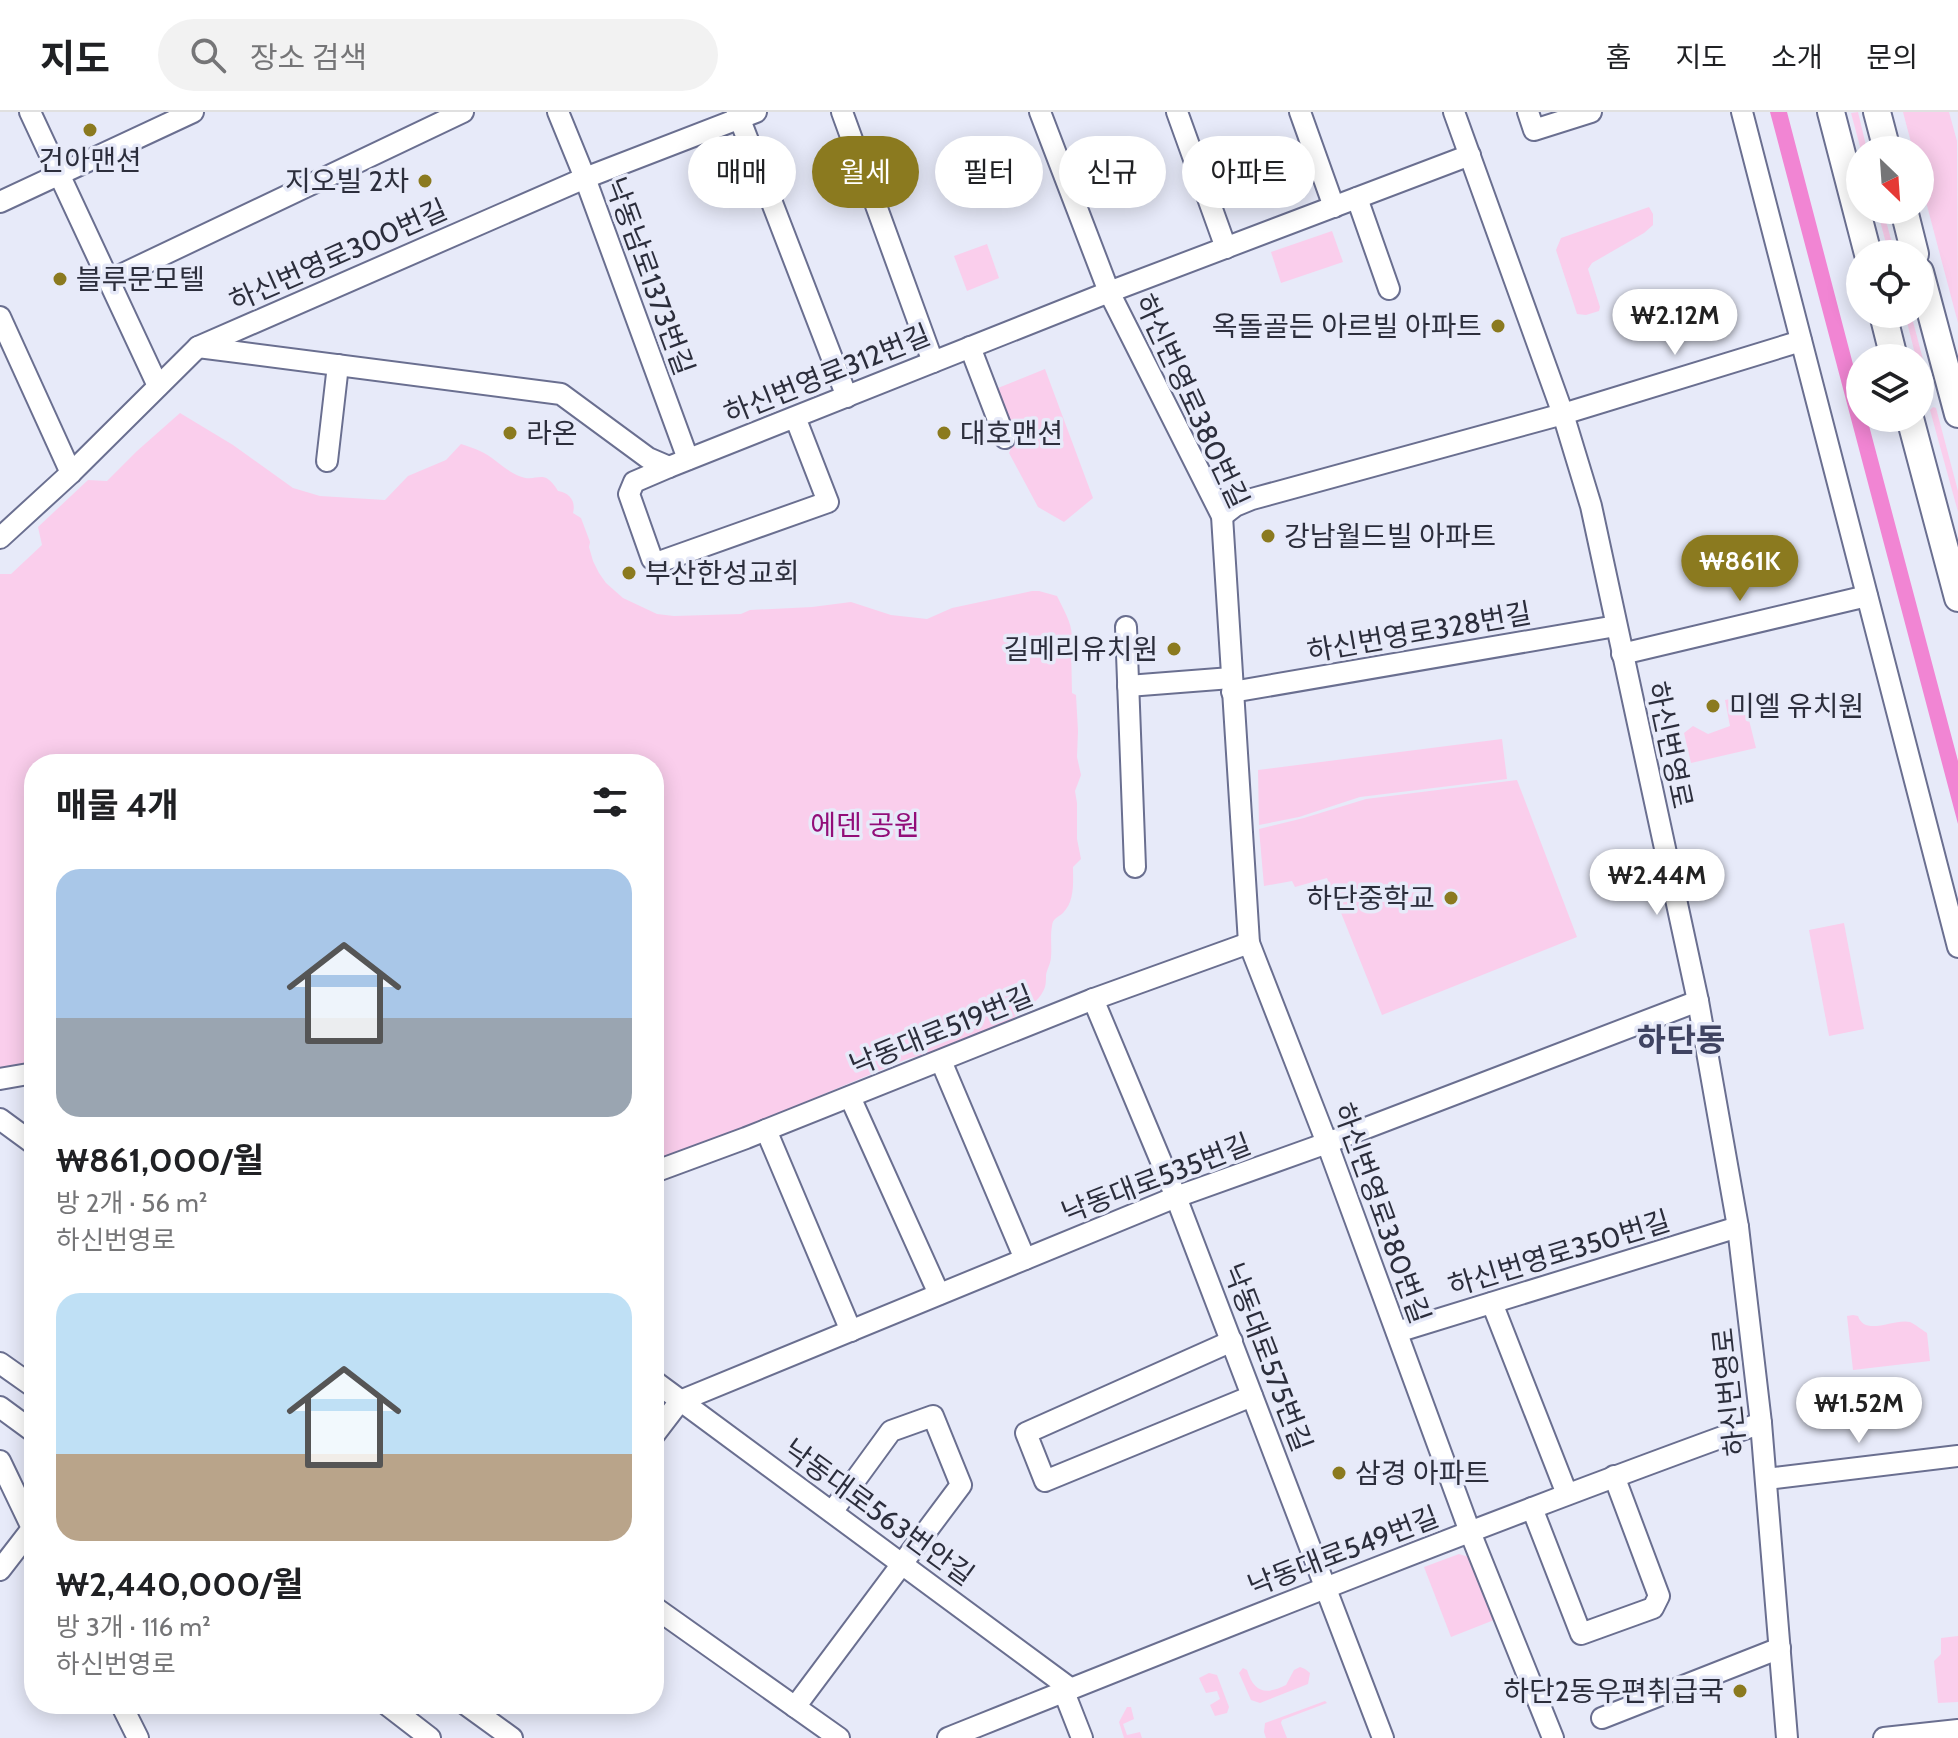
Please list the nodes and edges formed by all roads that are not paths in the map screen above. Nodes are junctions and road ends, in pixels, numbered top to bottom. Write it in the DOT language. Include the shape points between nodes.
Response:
graph roads {
  1 [pos="30,112"];
  2 [pos="193,112"];
  3 [pos="463,112"];
  4 [pos="558,112"];
  5 [pos="842,112"];
  6 [pos="1040,112"];
  7 [pos="1177,112"];
  8 [pos="1300,112"];
  9 [pos="1454,112"];
  10 [pos="1528,112"];
  11 [pos="1591,112"];
  12 [pos="1742,112"];
  13 [pos="1831,112"];
  14 [pos="1877,112"];
  15 [pos="744,114"];
  16 [pos="1883,136"];
  17 [pos="1470,155"];
  18 [pos="60,174"];
  19 [pos="585,178"];
  20 [pos="1357,198"];
  21 [pos="0,202"];
  22 [pos="1334,207"];
  23 [pos="1864,240"];
  24 [pos="1226,248"];
  25 [pos="110,280"];
  26 [pos="1389,289"];
  27 [pos="1109,292"];
  28 [pos="0,317"];
  29 [pos="1934,324"];
  30 [pos="1801,341"];
  31 [pos="198,347"];
  32 [pos="970,347"];
  33 [pos="933,362"];
  34 [pos="338,365"];
  35 [pos="158,386"];
  36 [pos="847,397"];
  37 [pos="1563,414"];
  38 [pos="1958,414"];
  39 [pos="795,417"];
  40 [pos="1914,432"];
  41 [pos="1005,438"];
  42 [pos="688,459"];
  43 [pos="327,461"];
  44 [pos="669,467"];
  45 [pos="71,473"];
  46 [pos="1222,516"];
  47 [pos="0,538"];
  48 [pos="1867,596"];
  49 [pos="1958,598"];
  50 [pos="1616,626"];
  51 [pos="1126,627"];
  52 [pos="1622,654"];
  53 [pos="1231,685"];
  54 [pos="1128,686"];
  55 [pos="1135,867"];
  56 [pos="1249,943"];
  57 [pos="1958,947"];
  58 [pos="1093,999"];
  59 [pos="1698,1001"];
  60 [pos="941,1061"];
  61 [pos="24,1075"];
  62 [pos="0,1079"];
  63 [pos="850,1097"];
  64 [pos="0,1119"];
  65 [pos="766,1130"];
  66 [pos="24,1137"];
  67 [pos="1327,1143"];
  68 [pos="664,1168"];
  69 [pos="1176,1197"];
  70 [pos="1738,1227"];
  71 [pos="1025,1259"];
  72 [pos="939,1294"];
  73 [pos="1492,1303"];
  74 [pos="851,1331"];
  75 [pos="1397,1332"];
  76 [pos="1232,1341"];
  77 [pos="0,1363"];
  78 [pos="24,1380"];
  79 [pos="664,1389"];
  80 [pos="1252,1396"];
  81 [pos="680,1401"];
  82 [pos="0,1407"];
  83 [pos="664,1422"];
  84 [pos="1761,1423"];
  85 [pos="24,1425"];
  86 [pos="1958,1456"];
  87 [pos="0,1461"];
  88 [pos="1614,1476"];
  89 [pos="1766,1479"];
  90 [pos="1567,1494"];
  91 [pos="1532,1508"];
  92 [pos="24,1510"];
  93 [pos="832,1512"];
  94 [pos="1470,1532"];
  95 [pos="24,1540"];
  96 [pos="903,1563"];
  97 [pos="0,1570"];
  98 [pos="1326,1586"];
  99 [pos="664,1614"];
  100 [pos="1780,1648"];
  101 [pos="1068,1690"];
  102 [pos="795,1707"];
  103 [pos="126,1714"];
  104 [pos="399,1714"];
  105 [pos="479,1714"];
  106 [pos="1602,1718"];
  107 [pos="1958,1730"];
  108 [pos="138,1738"];
  109 [pos="430,1738"];
  110 [pos="512,1738"];
  111 [pos="839,1738"];
  112 [pos="948,1738"];
  113 [pos="1082,1738"];
  114 [pos="1383,1738"];
  115 [pos="1553,1738"];
  116 [pos="1787,1738"];
  117 [pos="1884,1738"];
  1 -- 18 [label="street"];
  2 -- 18 [label="street"];
  3 -- 25 [label="street"];
  4 -- 19 [label="street, 낙동남로1373번길"];
  5 -- 33 [label="street"];
  6 -- 27 [label="street, 하신번영로380번길"];
  7 -- 24 [label="street"];
  8 -- 22 [label="street"];
  9 -- 17 [label="street, 하신번영로"];
  10 -- 11 [label="street" via="1534,130"];
  12 -- 30 [label="street"];
  13 -- 23 [label="main road"];
  14 -- 16 [label="main road"];
  15 -- 19 [label="street, 하신번영로300번길"];
  15 -- 36 [label="street"];
  17 -- 20 [label="street, 하신번영로312번길"];
  17 -- 37 [label="street, 하신번영로"];
  18 -- 21 [label="street"];
  18 -- 25 [label="street"];
  19 -- 31 [label="street, 하신번영로300번길"];
  19 -- 42 [label="street, 낙동남로1373번길"];
  20 -- 22 [label="street, 하신번영로312번길"];
  20 -- 26 [label="street"];
  22 -- 24 [label="street, 하신번영로312번길"];
  24 -- 27 [label="street, 하신번영로312번길"];
  25 -- 35 [label="street"];
  27 -- 32 [label="street, 하신번영로312번길"];
  27 -- 46 [label="street, 하신번영로380번길"];
  28 -- 45 [label="street"];
  29 -- 38 [label="main road"];
  30 -- 37 [label="street"];
  30 -- 48 [label="street"];
  31 -- 34 [label="street"];
  31 -- 35 [label="street, 하신번영로300번길"];
  32 -- 33 [label="street, 하신번영로312번길"];
  32 -- 41 [label="street"];
  33 -- 36 [label="street, 하신번영로312번길"];
  34 -- 43 [label="street"];
  34 -- 44 [label="street" via="561,394 648,458"];
  35 -- 45 [label="street, 하신번영로300번길"];
  36 -- 39 [label="street, 하신번영로312번길"];
  37 -- 46 [label="street" via="1252,499"];
  37 -- 50 [label="street, 하신번영로" via="1591,506"];
  39 -- 42 [label="street, 하신번영로312번길"];
  39 -- 44 [label="street, 하신번영로312번길" via="828,502 659,562 652,559 629,494 634,482"];
  40 -- 49 [label="main road"];
  42 -- 44 [label="street, 하신번영로312번길"];
  45 -- 47 [label="street, 하신번영로300번길"];
  46 -- 53 [label="street, 하신번영로380번길"];
  48 -- 52 [label="street"];
  48 -- 57 [label="street"];
  50 -- 52 [label="street, 하신번영로"];
  50 -- 53 [label="street, 하신번영로328번길"];
  51 -- 54 [label="street"];
  52 -- 59 [label="street, 하신번영로"];
  53 -- 54 [label="street, 하신번영로328번길"];
  53 -- 56 [label="street, 하신번영로380번길"];
  54 -- 55 [label="street"];
  56 -- 58 [label="street, 낙동대로519번길"];
  56 -- 67 [label="street, 하신번영로380번길"];
  58 -- 60 [label="street, 낙동대로519번길"];
  58 -- 69 [label="street, 낙동대로575번길"];
  59 -- 67 [label="street, 낙동대로535번길"];
  59 -- 70 [label="street, 하신번영로"];
  60 -- 63 [label="street, 낙동대로519번길"];
  60 -- 71 [label="street"];
  61 -- 62 [label="street"];
  63 -- 65 [label="street, 낙동대로519번길"];
  63 -- 72 [label="street"];
  64 -- 66 [label="street"];
  65 -- 68 [label="street, 낙동대로519번길"];
  65 -- 74 [label="street"];
  67 -- 69 [label="street, 낙동대로535번길"];
  67 -- 75 [label="street, 하신번영로380번길"];
  69 -- 71 [label="street, 낙동대로535번길"];
  69 -- 76 [label="street, 낙동대로575번길"];
  70 -- 73 [label="street, 하신번영로350번길"];
  70 -- 84 [label="street, 하신번영로"];
  71 -- 72 [label="street, 낙동대로535번길"];
  72 -- 74 [label="street, 낙동대로535번길"];
  73 -- 75 [label="street, 하신번영로350번길"];
  73 -- 90 [label="street"];
  74 -- 81 [label="street, 낙동대로535번길"];
  75 -- 94 [label="street, 하신번영로380번길"];
  76 -- 80 [label="street, 낙동대로575번길"];
  76 -- 80 [label="street" via="1026,1433 1045,1481"];
  77 -- 78 [label="street"];
  79 -- 81 [label="street, 낙동대로563번안길"];
  80 -- 98 [label="street, 낙동대로575번길"];
  81 -- 83 [label="street"];
  81 -- 93 [label="street, 낙동대로563번안길"];
  82 -- 85 [label="street"];
  84 -- 88 [label="street, 낙동대로549번길"];
  84 -- 89 [label="street, 하신번영로"];
  86 -- 89 [label="street"];
  87 -- 92 [label="street"];
  88 -- 90 [label="street, 낙동대로549번길"];
  88 -- 91 [label="street" via="1659,1596 1653,1608 1581,1634"];
  89 -- 100 [label="street, 하신번영로"];
  90 -- 91 [label="street, 낙동대로549번길"];
  91 -- 94 [label="street, 낙동대로549번길"];
  93 -- 96 [label="street, 낙동대로563번안길"];
  93 -- 96 [label="street" via="891,1431 933,1416 961,1485"];
  94 -- 98 [label="street, 낙동대로549번길"];
  94 -- 115 [label="street, 하신번영로380번길"];
  95 -- 97 [label="street"];
  96 -- 101 [label="street, 낙동대로563번안길"];
  96 -- 102 [label="street"];
  98 -- 101 [label="street, 낙동대로549번길"];
  98 -- 114 [label="street, 낙동대로575번길"];
  99 -- 102 [label="street"];
  100 -- 106 [label="street"];
  100 -- 116 [label="street, 하신번영로"];
  101 -- 112 [label="street, 낙동대로549번길"];
  101 -- 113 [label="street"];
  102 -- 111 [label="street"];
  103 -- 108 [label="street"];
  104 -- 109 [label="street"];
  105 -- 110 [label="street"];
  107 -- 117 [label="street"];
}
